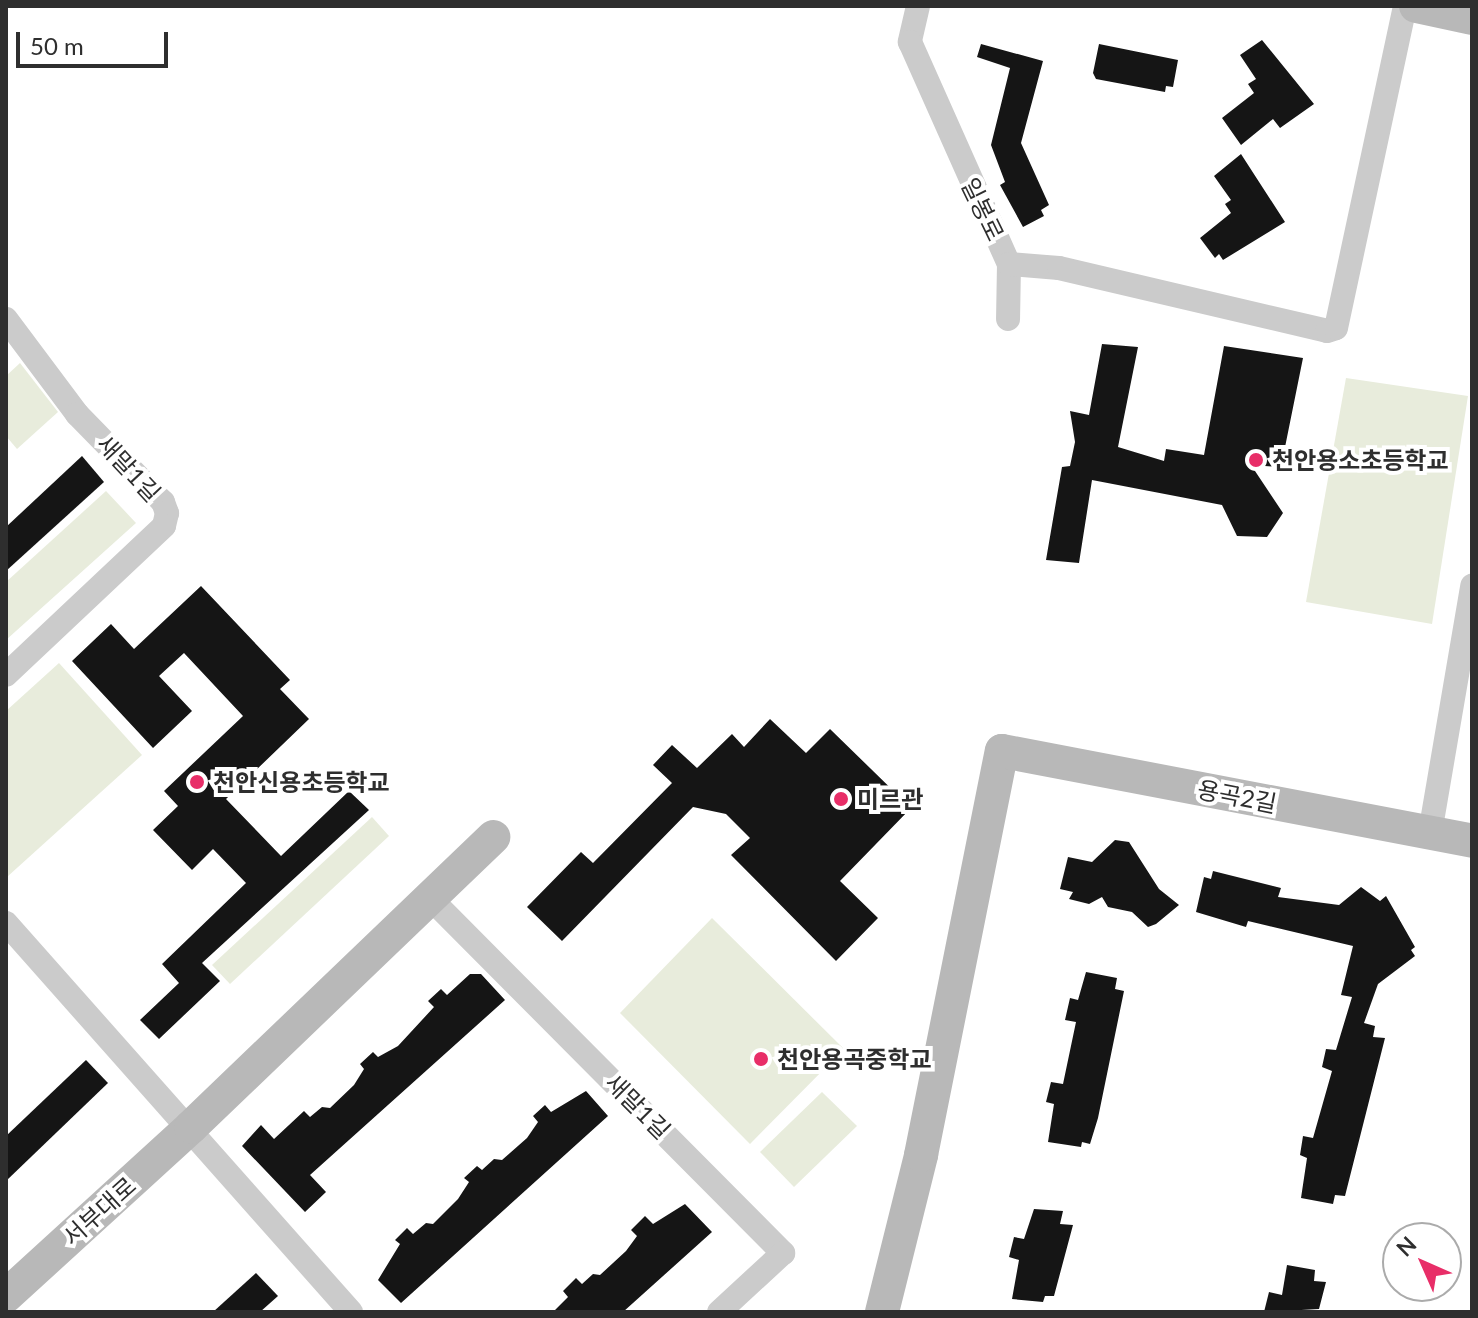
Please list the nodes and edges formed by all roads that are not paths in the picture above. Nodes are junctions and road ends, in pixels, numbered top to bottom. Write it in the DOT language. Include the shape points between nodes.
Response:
graph roads {
  1 [pos="918,6"];
  2 [pos="1405,6"];
  3 [pos="1416,6"];
  4 [pos="1472,18"];
  5 [pos="1009,264"];
  6 [pos="6,319"];
  7 [pos="1008,319"];
  8 [pos="1472,586"];
  9 [pos="1466,663"];
  10 [pos="6,675"];
  11 [pos="1430,833"];
  12 [pos="493,837"];
  13 [pos="1472,841"];
  14 [pos="430,898"];
  15 [pos="6,923"];
  16 [pos="191,1127"];
  17 [pos="6,1296"];
  18 [pos="351,1312"];
  19 [pos="719,1312"];
  20 [pos="882,1312"];
  1 -- 5 [label="street, 일봉로" via="910,42 918,68"];
  2 -- 5 [label="street, 일봉로" via="1341,320 1327,331 1059,268"];
  3 -- 4 [label="street"];
  5 -- 7 [label="street"];
  6 -- 10 [label="street, 새말1길" via="77,414 163,502 167,513 164,526"];
  8 -- 9 [label="street"];
  9 -- 11 [label="street"];
  11 -- 13 [label="street, 용곡2길"];
  11 -- 20 [label="street, 용곡2길" via="1002,751 921,1155"];
  12 -- 14 [label="street"];
  14 -- 16 [label="street"];
  14 -- 19 [label="street, 새말1길" via="783,1253"];
  15 -- 16 [label="street"];
  16 -- 17 [label="street, 서부대로"];
  16 -- 18 [label="street"];
}
